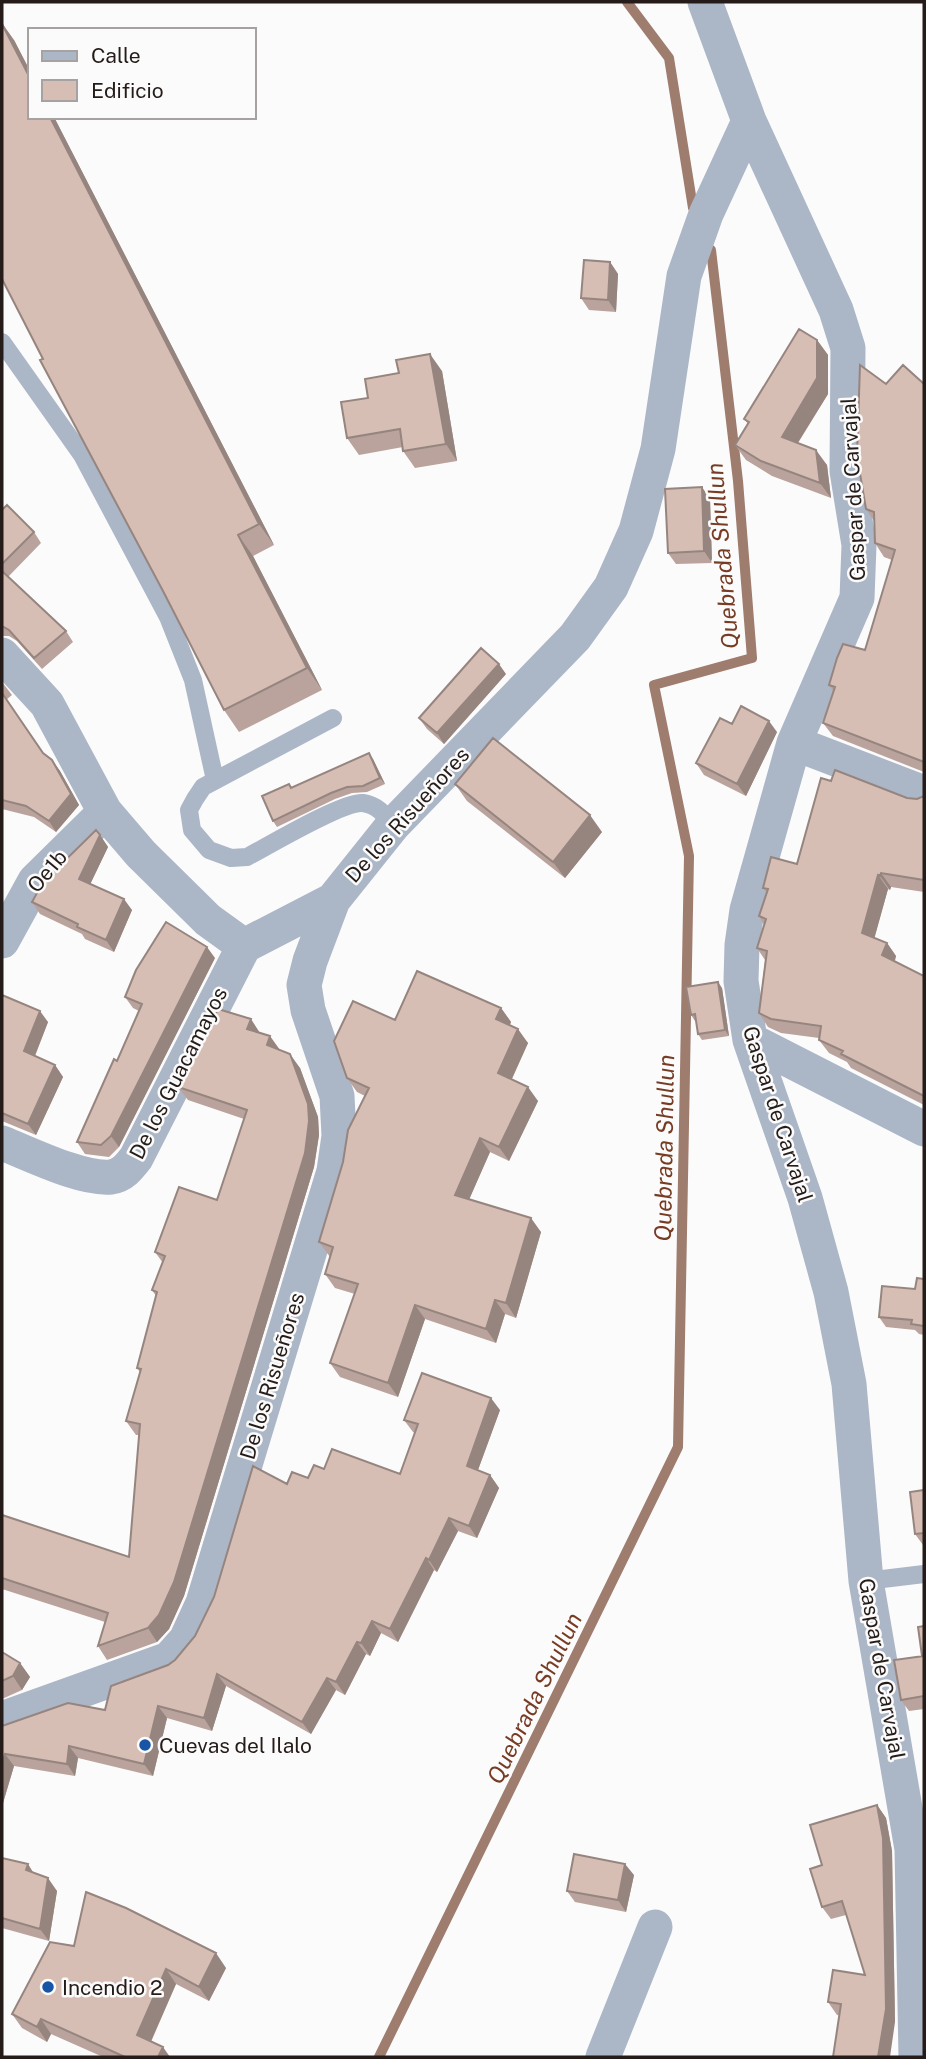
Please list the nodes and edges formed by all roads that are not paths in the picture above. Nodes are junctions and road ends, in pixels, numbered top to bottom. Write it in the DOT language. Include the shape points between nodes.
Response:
graph roads {
  1 [pos="705,2"];
  2 [pos="749,121"];
  3 [pos="2,342"];
  4 [pos="2,655"];
  5 [pos="333,718"];
  6 [pos="794,743"];
  7 [pos="215,780"];
  8 [pos="924,793"];
  9 [pos="105,812"];
  10 [pos="393,825"];
  11 [pos="333,900"];
  12 [pos="2,940"];
  13 [pos="244,946"];
  14 [pos="750,1040"];
  15 [pos="924,1129"];
  16 [pos="2,1143"];
  17 [pos="924,1574"];
  18 [pos="866,1581"];
  19 [pos="2,1719"];
  20 [pos="918,1846"];
  21 [pos="655,1927"];
  22 [pos="603,2057"];
  23 [pos="916,2057"];
  1 -- 2 [label="street, Gaspar de Carvajal"];
  2 -- 6 [label="street, Gaspar de Carvajal" via="836,310 848,348 847,471 859,545 857,598"];
  2 -- 10 [label="street, De los Risueñores" via="706,214 684,276 658,449 636,531 611,587 575,637"];
  3 -- 7 [label="lane" via="82,455 168,617 193,680"];
  4 -- 9 [label="street" via="47,704"];
  5 -- 7 [label="lane"];
  6 -- 8 [label="street"];
  6 -- 14 [label="street, Gaspar de Carvajal" via="747,910 741,981"];
  7 -- 10 [label="lane" via="203,787 189,810 192,830 209,850 231,858 247,857 360,802 377,807"];
  9 -- 12 [label="street, Oe1b" via="35,881"];
  9 -- 13 [label="street" via="208,920"];
  10 -- 11 [label="street, De los Risueñores"];
  11 -- 13 [label="street"];
  11 -- 19 [label="street, De los Risueñores" via="304,985 337,1096 339,1136 334,1171 203,1603 186,1640 169,1659"];
  13 -- 16 [label="street, De los Guacamayos" via="127,1170 113,1177 89,1176"];
  14 -- 15 [label="street"];
  14 -- 18 [label="street, Gaspar de Carvajal" via="805,1198 831,1293 849,1384"];
  17 -- 18 [label="lane"];
  18 -- 20 [label="street, Gaspar de Carvajal"];
  20 -- 23 [label="street, Gaspar de Carvajal"];
  21 -- 22 [label="street"];
}
